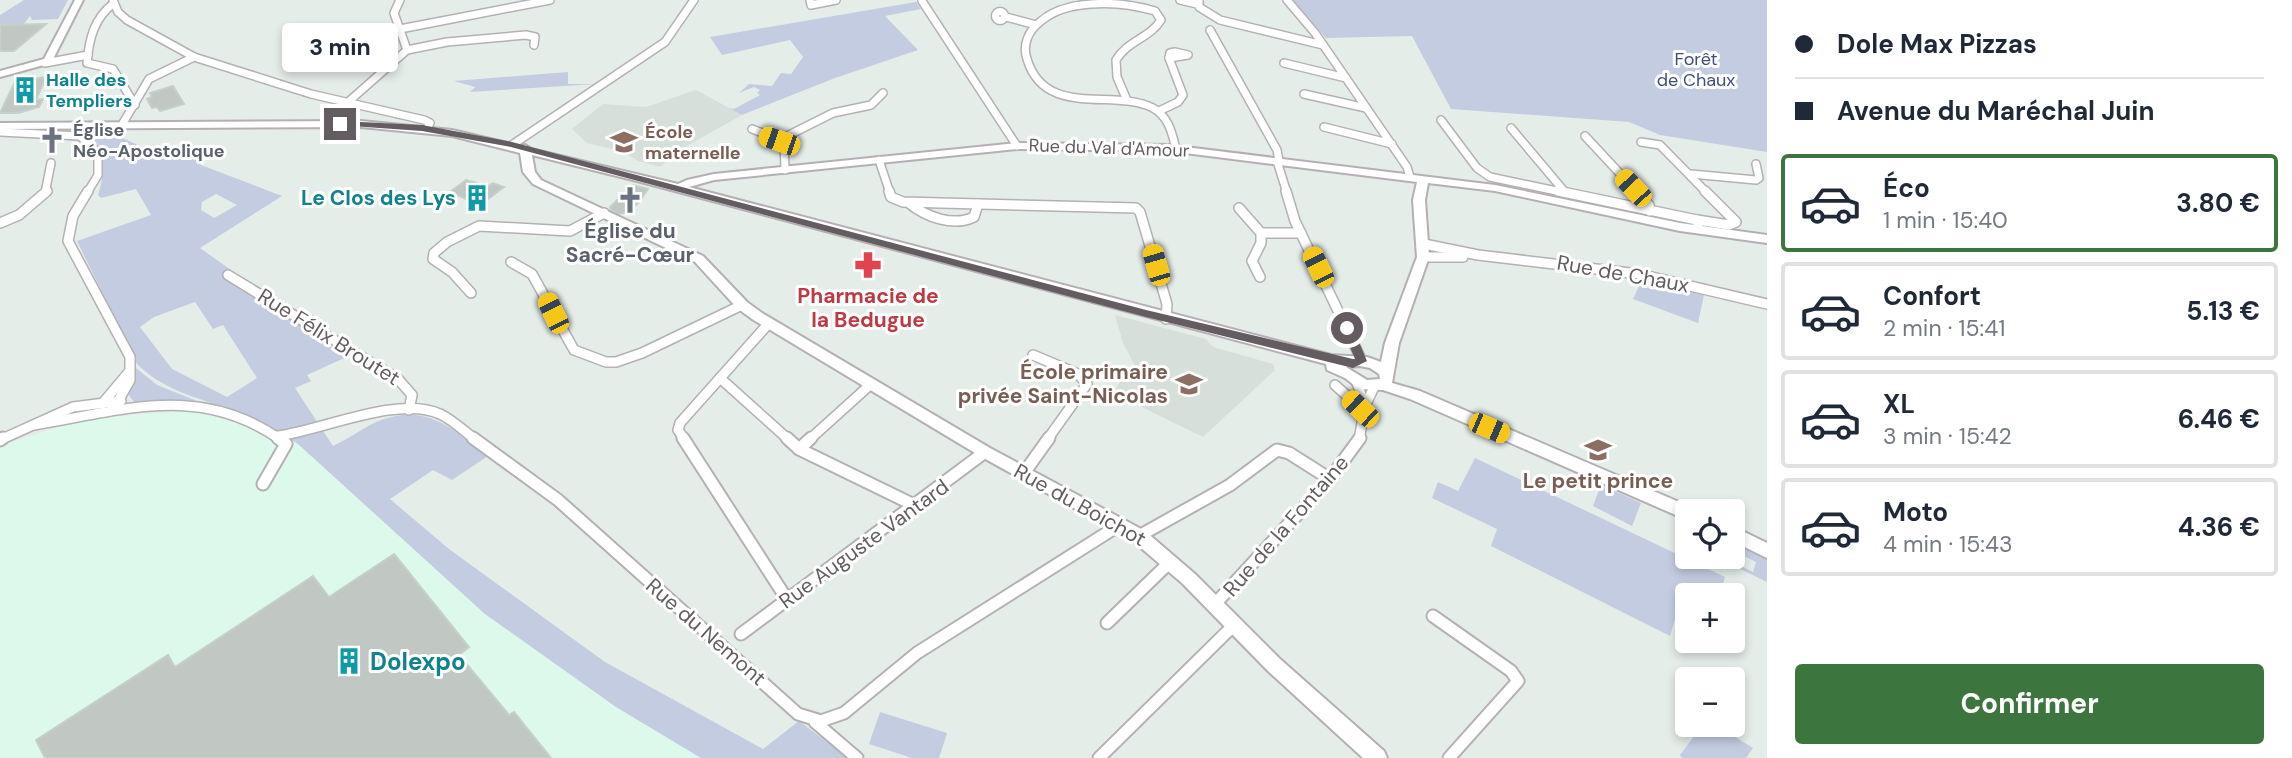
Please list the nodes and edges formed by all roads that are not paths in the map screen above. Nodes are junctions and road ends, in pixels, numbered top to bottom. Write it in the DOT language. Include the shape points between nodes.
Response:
graph roads {
  1 [pos="79,0"];
  2 [pos="400,0"];
  3 [pos="511,0"];
  4 [pos="550,0"];
  5 [pos="694,0"];
  6 [pos="810,0"];
  7 [pos="836,0"];
  8 [pos="1180,0"];
  9 [pos="1287,0"];
  10 [pos="922,1"];
  11 [pos="113,2"];
  12 [pos="1198,2"];
  13 [pos="490,12"];
  14 [pos="1006,17"];
  15 [pos="1036,25"];
  16 [pos="400,29"];
  17 [pos="1210,30"];
  18 [pos="534,45"];
  19 [pos="1323,45"];
  20 [pos="407,50"];
  21 [pos="88,55"];
  22 [pos="194,57"];
  23 [pos="1169,58"];
  24 [pos="45,63"];
  25 [pos="1284,63"];
  26 [pos="0,74"];
  27 [pos="1346,78"];
  28 [pos="883,93"];
  29 [pos="1304,94"];
  30 [pos="1126,98"];
  31 [pos="347,103"];
  32 [pos="135,105"];
  33 [pos="1366,108"];
  34 [pos="1159,111"];
  35 [pos="1441,120"];
  36 [pos="0,123"];
  37 [pos="119,123"];
  38 [pos="1324,127"];
  39 [pos="1511,128"];
  40 [pos="427,129"];
  41 [pos="752,129"];
  42 [pos="0,132"];
  43 [pos="1585,136"];
  44 [pos="784,141"];
  45 [pos="1641,142"];
  46 [pos="1392,144"];
  47 [pos="1017,146"];
  48 [pos="520,147"];
  49 [pos="1177,149"];
  50 [pos="879,160"];
  51 [pos="1278,161"];
  52 [pos="51,163"];
  53 [pos="1756,164"];
  54 [pos="785,170"];
  55 [pos="1690,174"];
  56 [pos="1410,177"];
  57 [pos="1423,179"];
  58 [pos="680,188"];
  59 [pos="1539,191"];
  60 [pos="1564,191"];
  61 [pos="1419,200"];
  62 [pos="909,203"];
  63 [pos="978,204"];
  64 [pos="1239,208"];
  65 [pos="1650,211"];
  66 [pos="604,213"];
  67 [pos="0,223"];
  68 [pos="1699,225"];
  69 [pos="1261,233"];
  70 [pos="1301,233"];
  71 [pos="1767,239"];
  72 [pos="1424,250"];
  73 [pos="511,262"];
  74 [pos="228,275"];
  75 [pos="1260,277"];
  76 [pos="471,293"];
  77 [pos="1767,304"];
  78 [pos="743,305"];
  79 [pos="1166,319"];
  80 [pos="769,323"];
  81 [pos="1392,343"];
  82 [pos="1033,355"];
  83 [pos="1358,368"];
  84 [pos="129,372"];
  85 [pos="720,378"];
  86 [pos="1382,380"];
  87 [pos="870,384"];
  88 [pos="1335,386"];
  89 [pos="104,401"];
  90 [pos="115,405"];
  91 [pos="1365,409"];
  92 [pos="408,410"];
  93 [pos="98,411"];
  94 [pos="34,425"];
  95 [pos="278,436"];
  96 [pos="0,440"];
  97 [pos="799,449"];
  98 [pos="985,452"];
  99 [pos="1024,473"];
  100 [pos="1330,479"];
  101 [pos="263,484"];
  102 [pos="1675,502"];
  103 [pos="916,506"];
  104 [pos="1675,508"];
  105 [pos="1121,524"];
  106 [pos="1745,533"];
  107 [pos="1139,536"];
  108 [pos="1745,540"];
  109 [pos="1767,544"];
  110 [pos="1767,551"];
  111 [pos="1170,562"];
  112 [pos="788,601"];
  113 [pos="1215,604"];
  114 [pos="1433,616"];
  115 [pos="1107,623"];
  116 [pos="1234,625"];
  117 [pos="741,634"];
  118 [pos="815,721"];
  119 [pos="857,758"];
  120 [pos="1099,758"];
  121 [pos="1377,758"];
  122 [pos="1450,758"];
  1 -- 24 [label="street"];
  2 -- 16 [label="street" via="394,10"];
  3 -- 13 [label="street"];
  4 -- 13 [label="street"];
  5 -- 48 [label="street" via="665,42"];
  6 -- 7 [label="street" via="811,5"];
  8 -- 12 [label="street"];
  9 -- 19 [label="street"];
  10 -- 47 [label="street"];
  11 -- 21 [label="street" via="95,22"];
  11 -- 22 [label="street" via="130,22"];
  12 -- 19 [label="street" via="1220,20"];
  13 -- 16 [label="street"];
  14 -- 15 [label="street"];
  15 -- 30 [label="street" via="1026,41 1026,56 1045,84 1079,100"];
  15 -- 30 [label="street" via="1055,12 1086,2 1126,2 1155,11 1161,20 1158,27 1129,42 1116,60"];
  16 -- 20 [label="street"];
  17 -- 51 [label="street" via="1278,150"];
  18 -- 20 [label="street" via="535,37 526,35"];
  19 -- 27 [label="street"];
  20 -- 31 [label="street"];
  21 -- 24 [label="street"];
  21 -- 32 [label="street" via="88,64 115,70"];
  22 -- 31 [label="street"];
  22 -- 32 [label="street" via="149,79"];
  23 -- 34 [label="street" via="1182,94 1178,102"];
  24 -- 26 [label="street"];
  25 -- 27 [label="street"];
  27 -- 33 [label="street"];
  28 -- 44 [label="street" via="871,105 828,115"];
  29 -- 33 [label="street"];
  30 -- 34 [label="street"];
  31 -- 40 [label="street" via="424,120 430,123"];
  32 -- 37 [label="street"];
  33 -- 46 [label="street"];
  34 -- 49 [label="street"];
  35 -- 59 [label="street, Rue du Val d'Amour" via="1485,175"];
  36 -- 37 [label="street"];
  37 -- 40 [label="street" via="361,124"];
  38 -- 46 [label="street"];
  39 -- 60 [label="street"];
  40 -- 48 [label="street"];
  41 -- 44 [label="street"];
  42 -- 84 [label="street" via="80,136 96,148 98,175 73,216 68,241 130,358"];
  43 -- 65 [label="street"];
  44 -- 54 [label="street"];
  45 -- 55 [label="street, Rue du Val d'Amour" via="1660,145"];
  46 -- 56 [label="street"];
  47 -- 49 [label="street, Rue du Val d'Amour"];
  47 -- 50 [label="street, Rue du Val d'Amour"];
  48 -- 58 [label="street"];
  48 -- 66 [label="street, Rue du Boichot" via="534,179"];
  49 -- 51 [label="street, Rue du Val d'Amour"];
  50 -- 54 [label="street, Rue du Val d'Amour"];
  50 -- 62 [label="street" via="891,197"];
  51 -- 56 [label="street, Rue du Val d'Amour"];
  51 -- 70 [label="street" via="1284,192"];
  52 -- 67 [label="street" via="47,191 19,215"];
  53 -- 55 [label="street" via="1756,180"];
  54 -- 58 [label="street, Rue du Val d'Amour" via="703,179"];
  55 -- 68 [label="street, Rue du Val d'Amour" via="1736,222"];
  56 -- 57 [label="street, Rue du Val d'Amour"];
  56 -- 61 [label="street"];
  57 -- 59 [label="street, Rue du Val d'Amour"];
  57 -- 61 [label="street"];
  58 -- 79 [label="street"];
  59 -- 60 [label="street, Rue du Val d'Amour"];
  59 -- 68 [label="street, Rue du Val d'Amour"];
  60 -- 65 [label="street, Rue du Val d'Amour"];
  61 -- 72 [label="street"];
  62 -- 63 [label="street"];
  62 -- 63 [label="street" via="929,214 963,222 974,217"];
  63 -- 79 [label="street" via="1136,208 1167,304"];
  64 -- 69 [label="street"];
  65 -- 68 [label="street, Rue du Val d'Amour"];
  66 -- 76 [label="street" via="570,231 486,224 468,229 434,253 433,259"];
  66 -- 78 [label="street, Rue du Boichot" via="699,259"];
  68 -- 71 [label="street, Rue du Val d'Amour"];
  69 -- 70 [label="street"];
  69 -- 75 [label="street" via="1252,261"];
  70 -- 83 [label="street"];
  72 -- 77 [label="street, Rue de Chaux" via="1610,269"];
  72 -- 81 [label="street"];
  73 -- 78 [label="street" via="532,274 568,343 582,355 606,362 642,353"];
  74 -- 92 [label="street, Rue Félix Broutet" via="398,379 412,395"];
  78 -- 80 [label="street, Rue du Boichot"];
  79 -- 83 [label="street"];
  80 -- 85 [label="street"];
  80 -- 87 [label="street, Rue du Boichot"];
  81 -- 83 [label="street" via="1379,357"];
  81 -- 86 [label="street"];
  82 -- 99 [label="street" via="1078,374 1087,384"];
  83 -- 86 [label="street"];
  83 -- 86 [label="street"];
  83 -- 91 [label="street"];
  84 -- 89 [label="street"];
  84 -- 90 [label="street" via="130,380"];
  85 -- 97 [label="street"];
  85 -- 112 [label="street" via="680,423 679,434"];
  86 -- 91 [label="street, Rue de la Fontaine"];
  86 -- 102 [label="street"];
  86 -- 104 [label="street"];
  87 -- 97 [label="street"];
  87 -- 98 [label="street, Rue du Boichot"];
  88 -- 91 [label="street"];
  89 -- 90 [label="street"];
  89 -- 93 [label="street"];
  89 -- 94 [label="street" via="68,408"];
  90 -- 93 [label="street"];
  90 -- 95 [label="street" via="213,409"];
  91 -- 100 [label="street, Rue de la Fontaine" via="1361,438"];
  92 -- 95 [label="street, Rue du Nemont"];
  92 -- 118 [label="street, Rue du Nemont" via="440,414 558,500 798,714"];
  93 -- 94 [label="street"];
  94 -- 96 [label="street"];
  95 -- 101 [label="street" via="286,444"];
  97 -- 103 [label="street"];
  98 -- 99 [label="street, Rue du Boichot"];
  98 -- 103 [label="street, Rue Auguste Vantard"];
  99 -- 105 [label="street, Rue du Boichot"];
  100 -- 107 [label="street" via="1277,450 1230,485"];
  100 -- 113 [label="street, Rue de la Fontaine"];
  103 -- 112 [label="street, Rue Auguste Vantard"];
  105 -- 107 [label="street, Rue du Boichot"];
  105 -- 118 [label="street" via="918,653 844,713 833,720"];
  106 -- 109 [label="street"];
  107 -- 111 [label="street, Rue du Boichot"];
  108 -- 110 [label="street"];
  111 -- 113 [label="street, Rue du Boichot"];
  111 -- 115 [label="street"];
  112 -- 117 [label="street, Rue Auguste Vantard"];
  113 -- 116 [label="street, Rue du Boichot"];
  114 -- 122 [label="street" via="1511,671 1518,681"];
  116 -- 120 [label="street, Rue de la Fontaine"];
  116 -- 121 [label="street, Rue du Boichot"];
  118 -- 119 [label="street, Rue du Nemont"];
}
